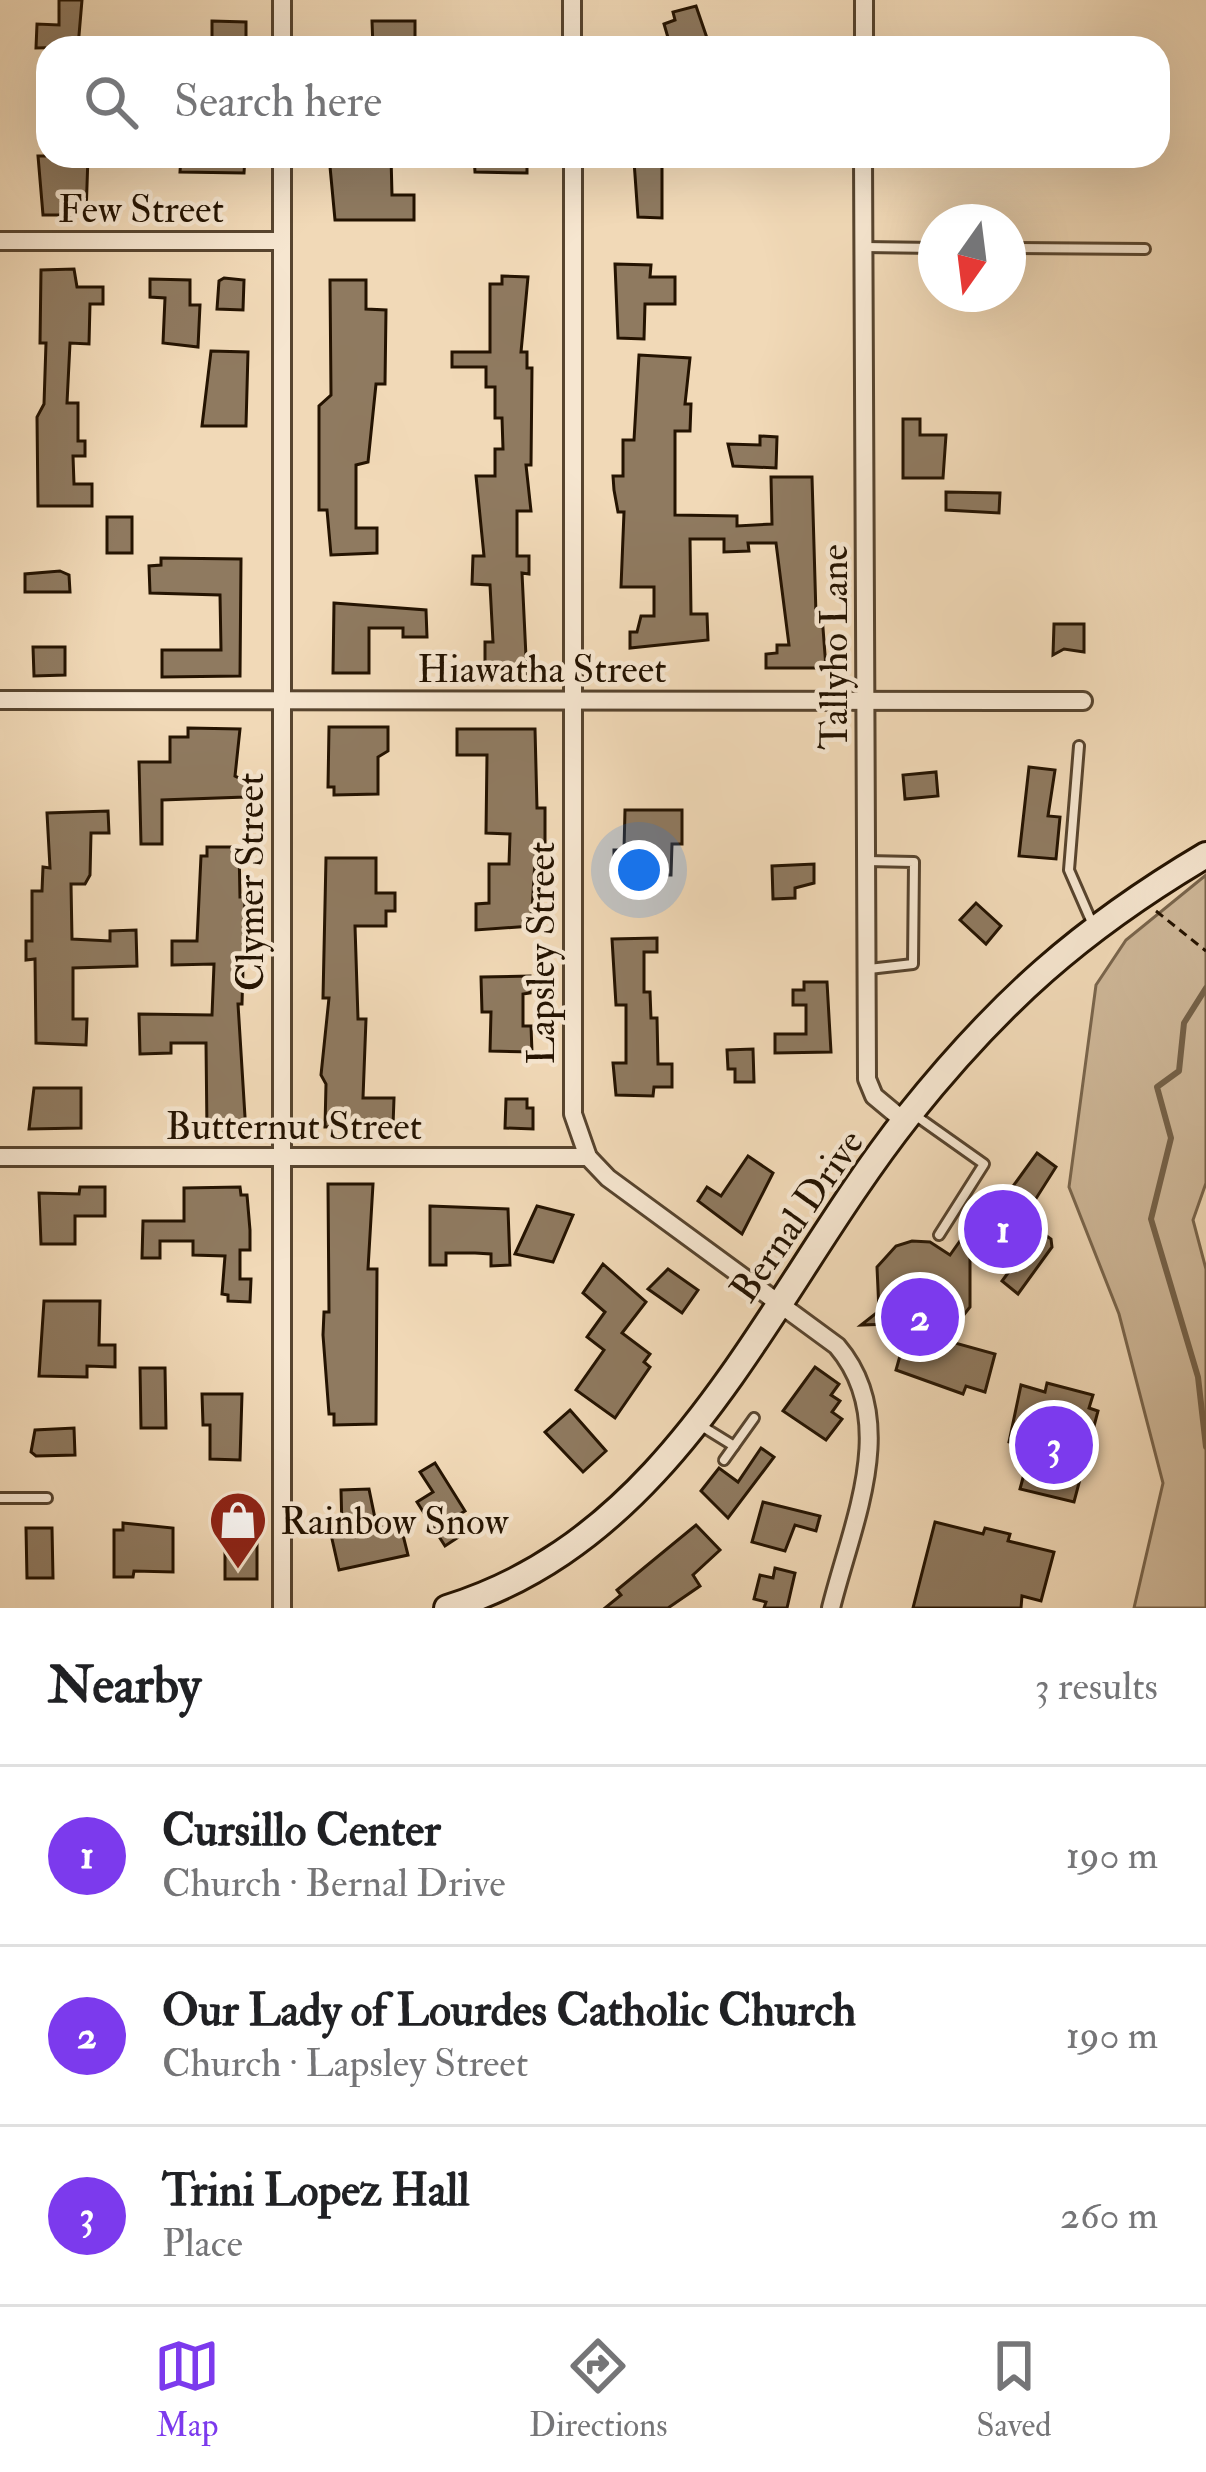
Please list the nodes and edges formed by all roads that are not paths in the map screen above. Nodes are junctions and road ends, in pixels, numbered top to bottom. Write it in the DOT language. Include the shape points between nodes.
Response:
graph roads {
  1 [pos="282,0"];
  2 [pos="572,0"];
  3 [pos="864,0"];
  4 [pos="282,36"];
  5 [pos="572,36"];
  6 [pos="864,36"];
  7 [pos="282,168"];
  8 [pos="573,168"];
  9 [pos="863,168"];
  10 [pos="282,241"];
  11 [pos="0,242"];
  12 [pos="863,248"];
  13 [pos="918,248"];
  14 [pos="1026,248"];
  15 [pos="1145,249"];
  16 [pos="282,699"];
  17 [pos="0,700"];
  18 [pos="1083,700"];
  19 [pos="867,701"];
  20 [pos="574,702"];
  21 [pos="1079,746"];
  22 [pos="1206,855"];
  23 [pos="867,861"];
  24 [pos="1094,926"];
  25 [pos="867,970"];
  26 [pos="908,1117"];
  27 [pos="0,1157"];
  28 [pos="588,1157"];
  29 [pos="283,1158"];
  30 [pos="938,1235"];
  31 [pos="779,1304"];
  32 [pos="754,1418"];
  33 [pos="697,1423"];
  34 [pos="734,1446"];
  35 [pos="724,1460"];
  36 [pos="0,1498"];
  37 [pos="47,1498"];
  38 [pos="282,1608"];
  39 [pos="447,1608"];
  40 [pos="831,1608"];
  1 -- 4 [label="street"];
  2 -- 5 [label="street"];
  3 -- 6 [label="street"];
  7 -- 10 [label="street, Clymer Street"];
  8 -- 20 [label="street, Lapsley Street"];
  9 -- 12 [label="street, Tallyho Lane"];
  10 -- 11 [label="street, Few Street"];
  10 -- 16 [label="street, Clymer Street"];
  12 -- 13 [label="lane"];
  12 -- 19 [label="street, Tallyho Lane"];
  14 -- 15 [label="lane"];
  16 -- 17 [label="street, Hiawatha Street"];
  16 -- 20 [label="street, Hiawatha Street"];
  16 -- 29 [label="street, Clymer Street"];
  18 -- 19 [label="street, Hiawatha Street"];
  19 -- 20 [label="street, Hiawatha Street"];
  19 -- 23 [label="street, Tallyho Lane"];
  20 -- 28 [label="street, Lapsley Street" via="573,1114"];
  21 -- 24 [label="lane" via="1069,870"];
  22 -- 24 [label="street, Bernal Drive"];
  23 -- 25 [label="street, Tallyho Lane"];
  23 -- 25 [label="lane" via="914,862 913,964"];
  24 -- 26 [label="street, Bernal Drive" via="1029,979"];
  25 -- 26 [label="street, Tallyho Lane" via="867,1079 874,1096"];
  26 -- 30 [label="lane" via="984,1164"];
  26 -- 31 [label="street, Bernal Drive"];
  27 -- 29 [label="street, Butternut Street"];
  28 -- 29 [label="street, Butternut Street"];
  28 -- 31 [label="street"];
  29 -- 38 [label="street, Clymer Street"];
  31 -- 33 [label="street, Bernal Drive"];
  31 -- 40 [label="street" via="837,1346 867,1393 870,1446"];
  32 -- 34 [label="lane"];
  33 -- 34 [label="lane"];
  33 -- 39 [label="street, Bernal Drive" via="660,1471 574,1547 488,1596"];
  34 -- 35 [label="lane"];
  36 -- 37 [label="lane"];
}
